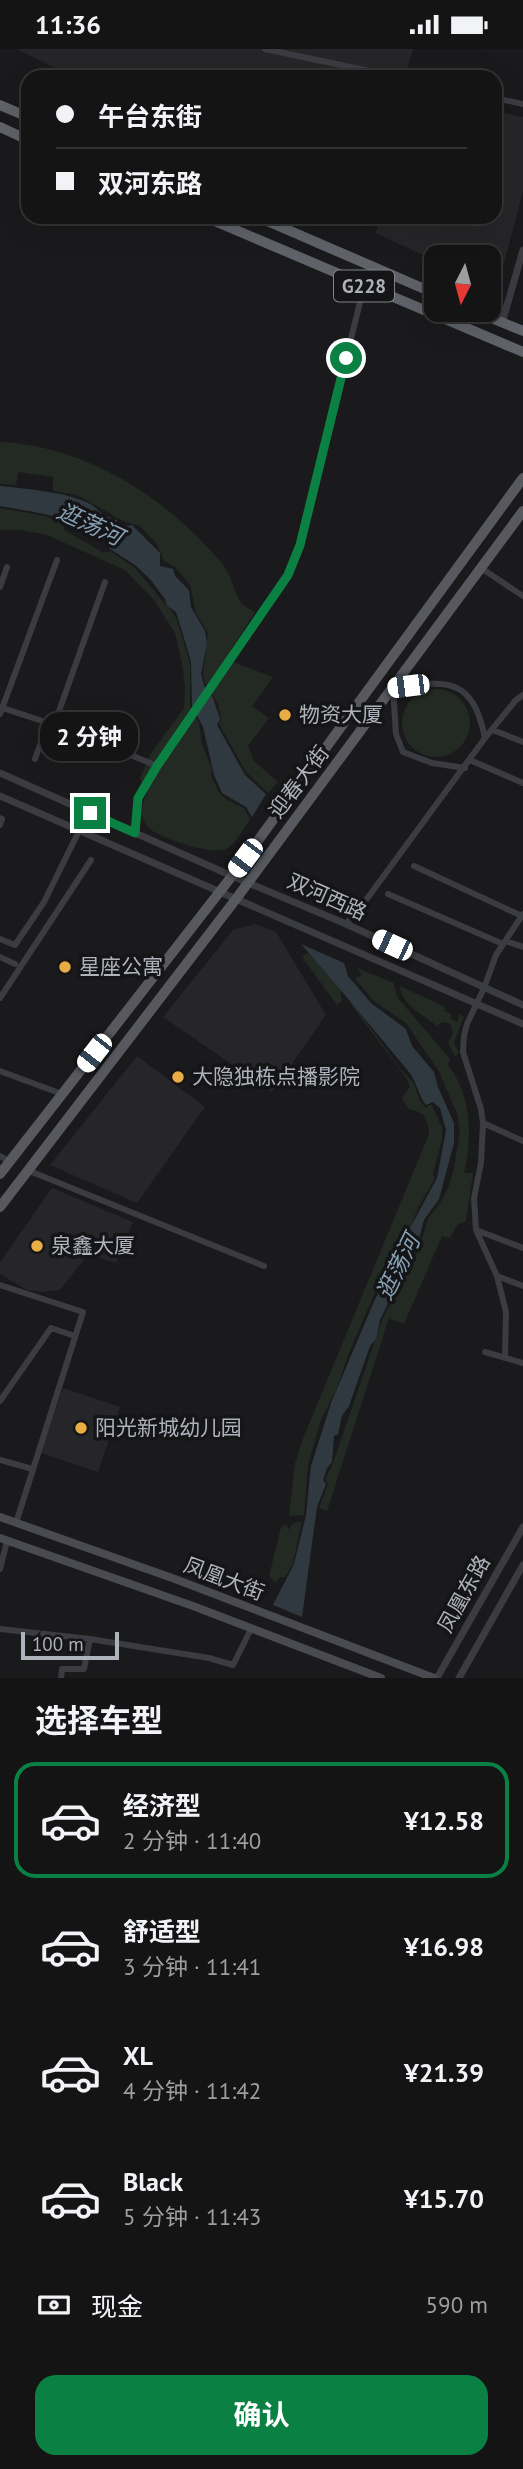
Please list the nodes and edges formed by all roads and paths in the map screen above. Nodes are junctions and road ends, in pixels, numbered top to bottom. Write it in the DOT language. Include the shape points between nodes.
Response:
graph roads {
  1 [pos="265,49"];
  2 [pos="365,70"];
  3 [pos="502,100"];
  4 [pos="523,104"];
  5 [pos="0,105"];
  6 [pos="21,114"];
  7 [pos="0,128"];
  8 [pos="21,137"];
  9 [pos="221,224"];
  10 [pos="274,224"];
  11 [pos="523,250"];
  12 [pos="364,286"];
  13 [pos="424,289"];
  14 [pos="502,323"];
  15 [pos="523,331"];
  16 [pos="523,352"];
  17 [pos="523,478"];
  18 [pos="523,510"];
  19 [pos="57,560"];
  20 [pos="7,567"];
  21 [pos="481,568"];
  22 [pos="105,582"];
  23 [pos="0,587"];
  24 [pos="523,596"];
  25 [pos="393,688"];
  26 [pos="523,695"];
  27 [pos="1,709"];
  28 [pos="51,724"];
  29 [pos="493,730"];
  30 [pos="485,738"];
  31 [pos="523,742"];
  32 [pos="35,759"];
  33 [pos="470,761"];
  34 [pos="157,766"];
  35 [pos="465,768"];
  36 [pos="0,773"];
  37 [pos="523,783"];
  38 [pos="0,796"];
  39 [pos="0,818"];
  40 [pos="0,825"];
  41 [pos="79,831"];
  42 [pos="135,833"];
  43 [pos="91,860"];
  44 [pos="414,866"];
  45 [pos="232,876"];
  46 [pos="249,882"];
  47 [pos="220,891"];
  48 [pos="388,894"];
  49 [pos="236,899"];
  50 [pos="522,915"];
  51 [pos="346,924"];
  52 [pos="0,939"];
  53 [pos="505,943"];
  54 [pos="523,947"];
  55 [pos="0,957"];
  56 [pos="15,964"];
  57 [pos="484,988"];
  58 [pos="0,998"];
  59 [pos="476,1005"];
  60 [pos="523,1005"];
  61 [pos="523,1024"];
  62 [pos="0,1071"];
  63 [pos="62,1094"];
  64 [pos="483,1123"];
  65 [pos="523,1141"];
  66 [pos="5,1159"];
  67 [pos="27,1171"];
  68 [pos="0,1174"];
  69 [pos="0,1207"];
  70 [pos="476,1230"];
  71 [pos="523,1248"];
  72 [pos="264,1266"];
  73 [pos="497,1276"];
  74 [pos="0,1286"];
  75 [pos="523,1286"];
  76 [pos="72,1335"];
  77 [pos="485,1352"];
  78 [pos="505,1358"];
  79 [pos="523,1363"];
  80 [pos="0,1401"];
  81 [pos="0,1460"];
  82 [pos="29,1468"];
  83 [pos="0,1517"];
  84 [pos="16,1523"];
  85 [pos="523,1527"];
  86 [pos="4,1539"];
  87 [pos="523,1565"];
  88 [pos="0,1569"];
  89 [pos="0,1629"];
  90 [pos="251,1629"];
  91 [pos="90,1639"];
  92 [pos="61,1678"];
  93 [pos="381,1678"];
  94 [pos="436,1678"];
  95 [pos="459,1678"];
  1 -- 2 [label="street"];
  3 -- 4 [label="street"];
  5 -- 6 [label="highway"];
  7 -- 8 [label="highway"];
  9 -- 12 [label="highway, G228"];
  10 -- 13 [label="highway, G228"];
  11 -- 14 [label="street"];
  12 -- 16 [label="highway, G228"];
  12 -- 34 [label="street" via="300,545 288,575"];
  14 -- 15 [label="highway"];
  17 -- 45 [label="main road, 迎春大街"];
  18 -- 21 [label="main road, 迎春大街"];
  19 -- 27 [label="street"];
  20 -- 23 [label="street"];
  21 -- 24 [label="street"];
  21 -- 25 [label="main road, 迎春大街"];
  22 -- 28 [label="street"];
  25 -- 30 [label="street" via="449,683 466,694 480,714"];
  25 -- 35 [label="street" via="396,734 403,752"];
  25 -- 46 [label="main road, 迎春大街"];
  26 -- 29 [label="street"];
  27 -- 28 [label="street"];
  28 -- 32 [label="street"];
  28 -- 34 [label="street"];
  29 -- 30 [label="street"];
  29 -- 31 [label="street"];
  30 -- 33 [label="street"];
  33 -- 35 [label="street"];
  33 -- 37 [label="street"];
  34 -- 42 [label="street" via="138,798"];
  35 -- 51 [label="street"];
  36 -- 42 [label="street, 双河西路"];
  38 -- 41 [label="street, 双河西路"];
  39 -- 40 [label="street"];
  41 -- 47 [label="street, 双河西路"];
  41 -- 52 [label="street" via="44,902 15,946"];
  42 -- 45 [label="street, 双河西路"];
  43 -- 58 [label="street"];
  44 -- 50 [label="street"];
  45 -- 46 [label="street, 双河西路"];
  45 -- 47 [label="main road, 迎春大街"];
  46 -- 49 [label="main road, 迎春大街"];
  46 -- 51 [label="street, 双河西路"];
  47 -- 49 [label="street, 双河西路"];
  47 -- 63 [label="main road, 迎春大街"];
  48 -- 53 [label="street"];
  49 -- 59 [label="street, 双河西路"];
  49 -- 67 [label="main road, 迎春大街"];
  50 -- 53 [label="street"];
  51 -- 57 [label="street, 双河西路"];
  53 -- 54 [label="street"];
  53 -- 57 [label="street"];
  55 -- 56 [label="street"];
  57 -- 59 [label="street"];
  57 -- 60 [label="street, 双河西路"];
  59 -- 61 [label="street, 双河西路"];
  59 -- 64 [label="street" via="467,1024 463,1052"];
  62 -- 63 [label="street"];
  63 -- 66 [label="main road, 迎春大街"];
  64 -- 65 [label="street"];
  64 -- 70 [label="street" via="474,1198"];
  66 -- 68 [label="main road, 迎春大街"];
  67 -- 69 [label="main road, 迎春大街"];
  67 -- 72 [label="street"];
  70 -- 71 [label="street"];
  70 -- 73 [label="street"];
  73 -- 75 [label="street"];
  73 -- 78 [label="street" via="506,1312"];
  74 -- 84 [label="street" via="83,1313"];
  76 -- 80 [label="street" via="51,1328"];
  77 -- 78 [label="street"];
  78 -- 79 [label="street"];
  81 -- 82 [label="street"];
  83 -- 84 [label="main road, 凤凰大街"];
  84 -- 94 [label="main road, 凤凰大街"];
  85 -- 94 [label="street, 凤凰东路"];
  86 -- 88 [label="street"];
  86 -- 90 [label="main road, 凤凰大街"];
  87 -- 95 [label="street, 凤凰东路"];
  89 -- 91 [label="street"];
  90 -- 91 [label="street" via="233,1665"];
  90 -- 93 [label="main road, 凤凰大街"];
  91 -- 92 [label="street" via="84,1669 62,1669"];
}
